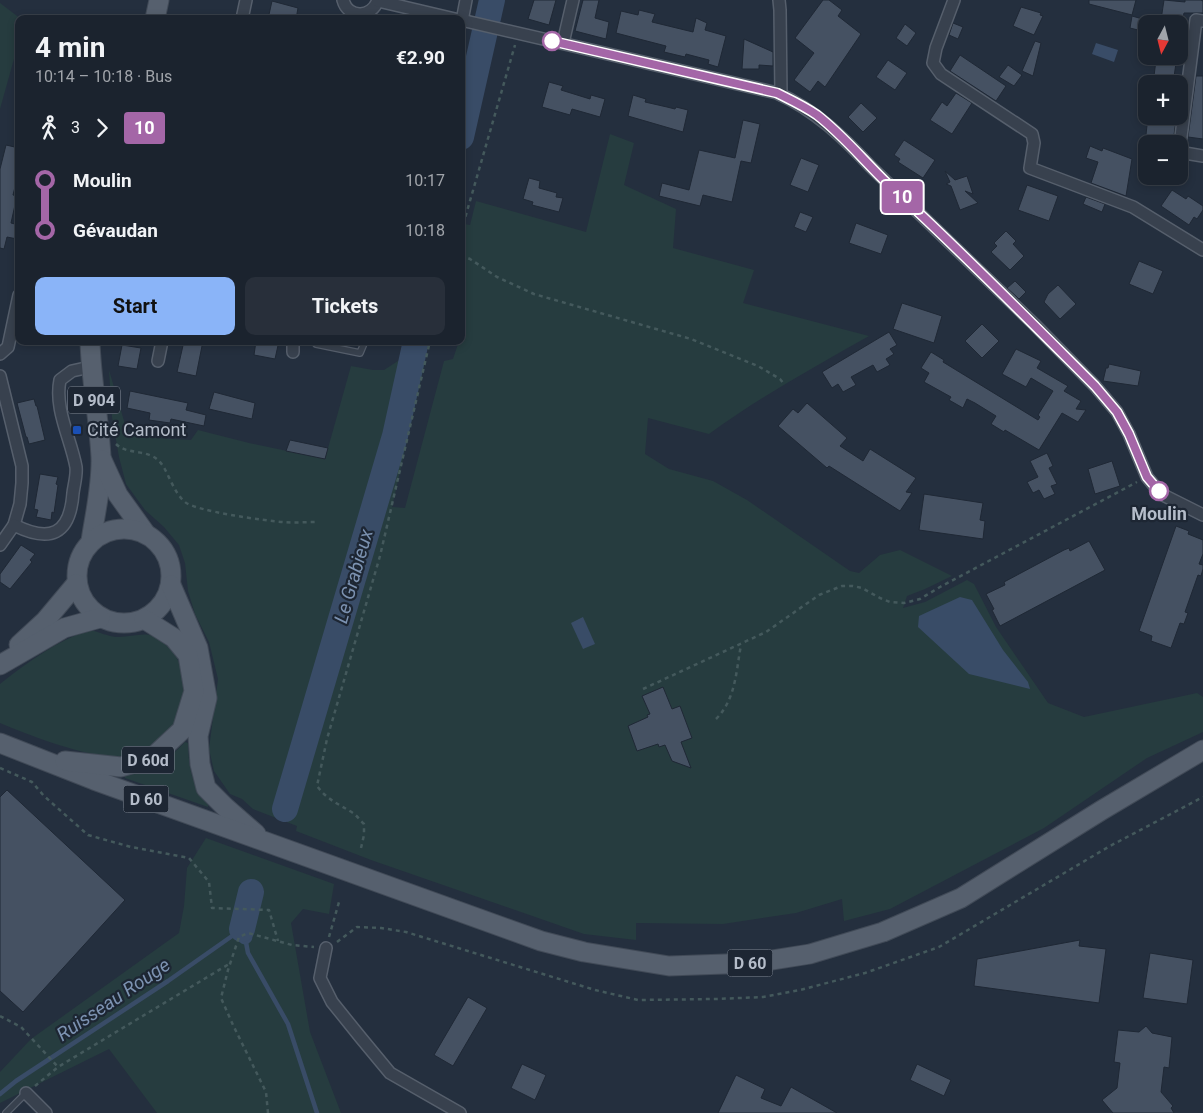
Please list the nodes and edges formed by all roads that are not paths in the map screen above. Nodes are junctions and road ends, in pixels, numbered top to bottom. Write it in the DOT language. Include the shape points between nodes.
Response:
graph roads {
  1 [pos="159,0"];
  2 [pos="246,0"];
  3 [pos="343,0"];
  4 [pos="466,0"];
  5 [pos="573,0"];
  6 [pos="779,0"];
  7 [pos="954,0"];
  8 [pos="378,1"];
  9 [pos="156,15"];
  10 [pos="243,15"];
  11 [pos="361,15"];
  12 [pos="365,15"];
  13 [pos="437,15"];
  14 [pos="463,15"];
  15 [pos="1203,21"];
  16 [pos="465,22"];
  17 [pos="562,43"];
  18 [pos="781,95"];
  19 [pos="1203,156"];
  20 [pos="1203,250"];
  21 [pos="15,314"];
  22 [pos="90,345"];
  23 [pos="161,345"];
  24 [pos="322,345"];
  25 [pos="363,345"];
  26 [pos="0,354"];
  27 [pos="158,360"];
  28 [pos="90,366"];
  29 [pos="0,376"];
  30 [pos="101,458"];
  31 [pos="1203,516"];
  32 [pos="14,525"];
  33 [pos="146,534"];
  34 [pos="91,541"];
  35 [pos="0,545"];
  36 [pos="76,584"];
  37 [pos="171,585"];
  38 [pos="100,618"];
  39 [pos="144,619"];
  40 [pos="0,664"];
  41 [pos="0,743"];
  42 [pos="1203,750"];
  43 [pos="28,754"];
  44 [pos="265,841"];
  45 [pos="326,948"];
  46 [pos="26,1092"];
  47 [pos="6,1113"];
  48 [pos="46,1113"];
  49 [pos="460,1113"];
  1 -- 9 [label="main road"];
  2 -- 10 [label="street"];
  3 -- 11 [label="street" via="348,9"];
  4 -- 14 [label="street"];
  5 -- 17 [label="street"];
  6 -- 18 [label="street"];
  7 -- 20 [label="street" via="933,63 941,74 1032,134 1034,143 1030,168 1133,207"];
  8 -- 12 [label="street"];
  8 -- 13 [label="street"];
  15 -- 19 [label="street" via="1196,20 1179,152"];
  16 -- 17 [label="street"];
  17 -- 18 [label="street"];
  18 -- 31 [label="street" via="818,116 846,140 1095,386 1117,412 1147,477 1161,494"];
  21 -- 26 [label="street" via="8,347"];
  22 -- 28 [label="main road, D 904"];
  23 -- 27 [label="street"];
  24 -- 25 [label="lane" via="360,352"];
  28 -- 30 [label="main road, D 904"];
  28 -- 32 [label="street" via="72,371 60,380 58,390 76,468 72,508 66,523 51,533 42,534 30,533"];
  29 -- 32 [label="street" via="22,466 20,504"];
  30 -- 33 [label="main road, D 904" via="118,495"];
  30 -- 34 [label="main road, D 904"];
  32 -- 35 [label="street"];
  33 -- 34 [label="main road" via="117,529"];
  33 -- 37 [label="main road" via="167,556"];
  34 -- 36 [label="main road" via="76,568"];
  36 -- 38 [label="main road" via="89,609"];
  36 -- 40 [label="main road" via="45,621"];
  37 -- 39 [label="main road" via="166,599"];
  37 -- 44 [label="main road" via="198,648 207,698 198,736 206,788"];
  38 -- 39 [label="main road" via="129,624"];
  38 -- 40 [label="main road" via="64,628"];
  39 -- 43 [label="main road, D 60d" via="174,638 188,655 194,691 182,730 152,758 121,766 82,764"];
  41 -- 43 [label="main road, D 60"];
  42 -- 44 [label="main road, D 60" via="961,898 883,932 810,954 753,963 669,966 584,952 541,941 440,906"];
  43 -- 44 [label="main road, D 60"];
  45 -- 49 [label="street" via="320,978 332,1002 390,1073"];
  46 -- 47 [label="lane"];
  46 -- 48 [label="street"];
}
